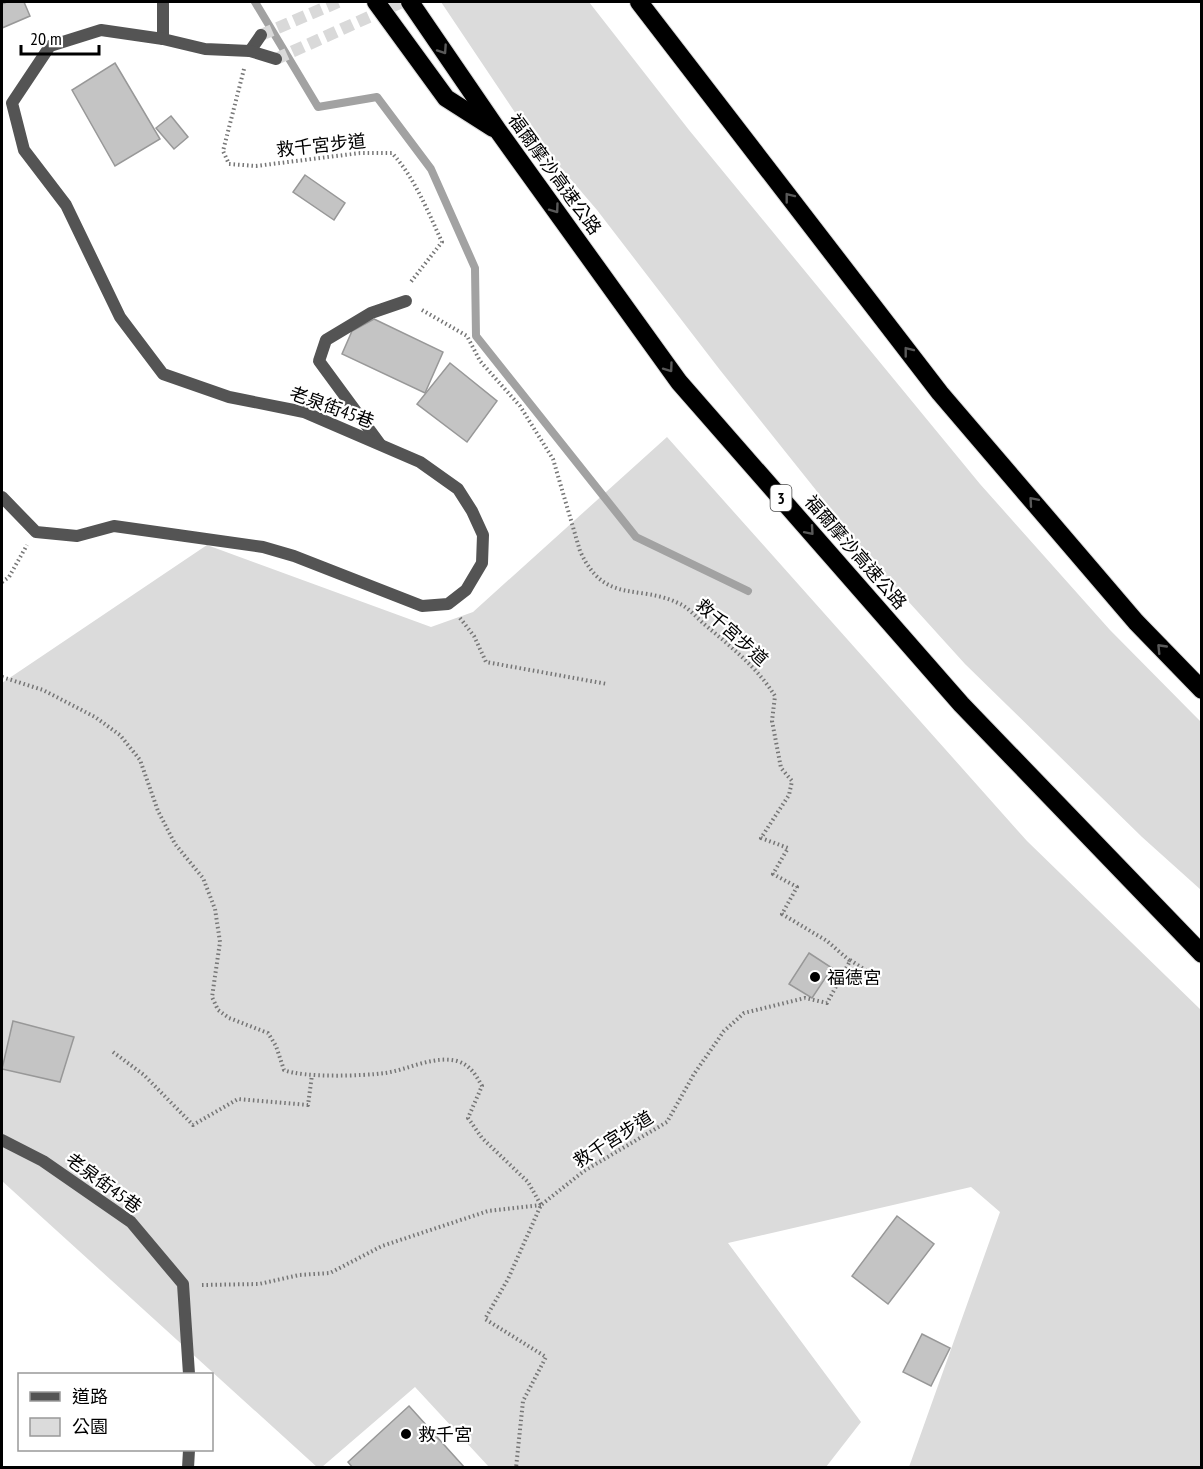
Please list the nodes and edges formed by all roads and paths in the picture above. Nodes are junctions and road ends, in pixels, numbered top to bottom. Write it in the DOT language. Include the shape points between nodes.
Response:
graph roads {
  1 [pos="164,2"];
  2 [pos="376,2"];
  3 [pos="410,2"];
  4 [pos="639,2"];
  5 [pos="261,35"];
  6 [pos="163,39"];
  7 [pos="250,51"];
  8 [pos="276,59"];
  9 [pos="499,132"];
  10 [pos="406,301"];
  11 [pos="380,444"];
  12 [pos="2,498"];
  13 [pos="24,549"];
  14 [pos="2,582"];
  15 [pos="448,604"];
  16 [pos="2,677"];
  17 [pos="607,684"];
  18 [pos="1202,690"];
  19 [pos="1202,954"];
  20 [pos="850,961"];
  21 [pos="867,971"];
  22 [pos="113,1052"];
  23 [pos="312,1075"];
  24 [pos="2,1140"];
  25 [pos="542,1205"];
  26 [pos="211,1285"];
  27 [pos="189,1373"];
  28 [pos="189,1451"];
  29 [pos="188,1467"];
  30 [pos="516,1467"];
  1 -- 6 [label="street"];
  2 -- 9 [label="highway" via="446,98"];
  3 -- 9 [label="highway, 福爾摩沙高速公路 / 3, one-way"];
  18 -- 4 [label="highway, one-way" via="1136,622 940,393"];
  5 -- 7 [label="street"];
  6 -- 7 [label="street, 老泉街45巷" via="205,49"];
  6 -- 11 [label="street, 老泉街45巷" via="101,30 50,46 12,103 24,150 66,205 120,317 163,374 230,397 304,412"];
  7 -- 8 [label="street, 老泉街45巷"];
  7 -- 10 [label="path, 救千宮步道" via="223,151 229,164 256,166 360,153 392,153 420,195 442,242 407,286"];
  9 -- 19 [label="highway, 福爾摩沙高速公路 / 3, one-way" via="680,382 961,704"];
  10 -- 11 [label="street" via="371,313 326,340 319,361"];
  10 -- 20 [label="path, 救千宮步道" via="467,336 480,361 520,406 553,459 580,551 592,570 607,585 681,604 768,684 775,696 772,720 781,768 792,781 789,795 761,838 788,848 773,874 797,887 782,914 827,941"];
  11 -- 15 [label="street, 老泉街45巷" via="420,462 458,489 483,535 482,563 466,590"];
  12 -- 15 [label="street" via="36,532 77,536 114,526 263,547 422,606"];
  13 -- 14 [label="path" via="9,577"];
  15 -- 17 [label="path" via="474,636 486,662"];
  16 -- 23 [label="path" via="43,690 94,717 120,735 140,760 158,812 175,844 203,878 215,909 220,942 212,997 218,1010 268,1033 284,1070"];
  20 -- 21 [label="path"];
  20 -- 25 [label="path, 救千宮步道" via="827,1003 805,998 744,1013 724,1031 667,1122 584,1171"];
  22 -- 23 [label="path" via="144,1075 193,1125 238,1099 308,1105"];
  23 -- 25 [label="path" via="385,1073 442,1060 458,1061 474,1071 482,1086 468,1118 482,1138 528,1182"];
  24 -- 27 [label="street, 老泉街45巷" via="43,1161 130,1222 183,1284"];
  25 -- 26 [label="path" via="488,1210 382,1246 330,1273 259,1284"];
  25 -- 30 [label="path, 救千宮步道" via="485,1319 546,1357 523,1401"];
  28 -- 29 [label="street"];
}
